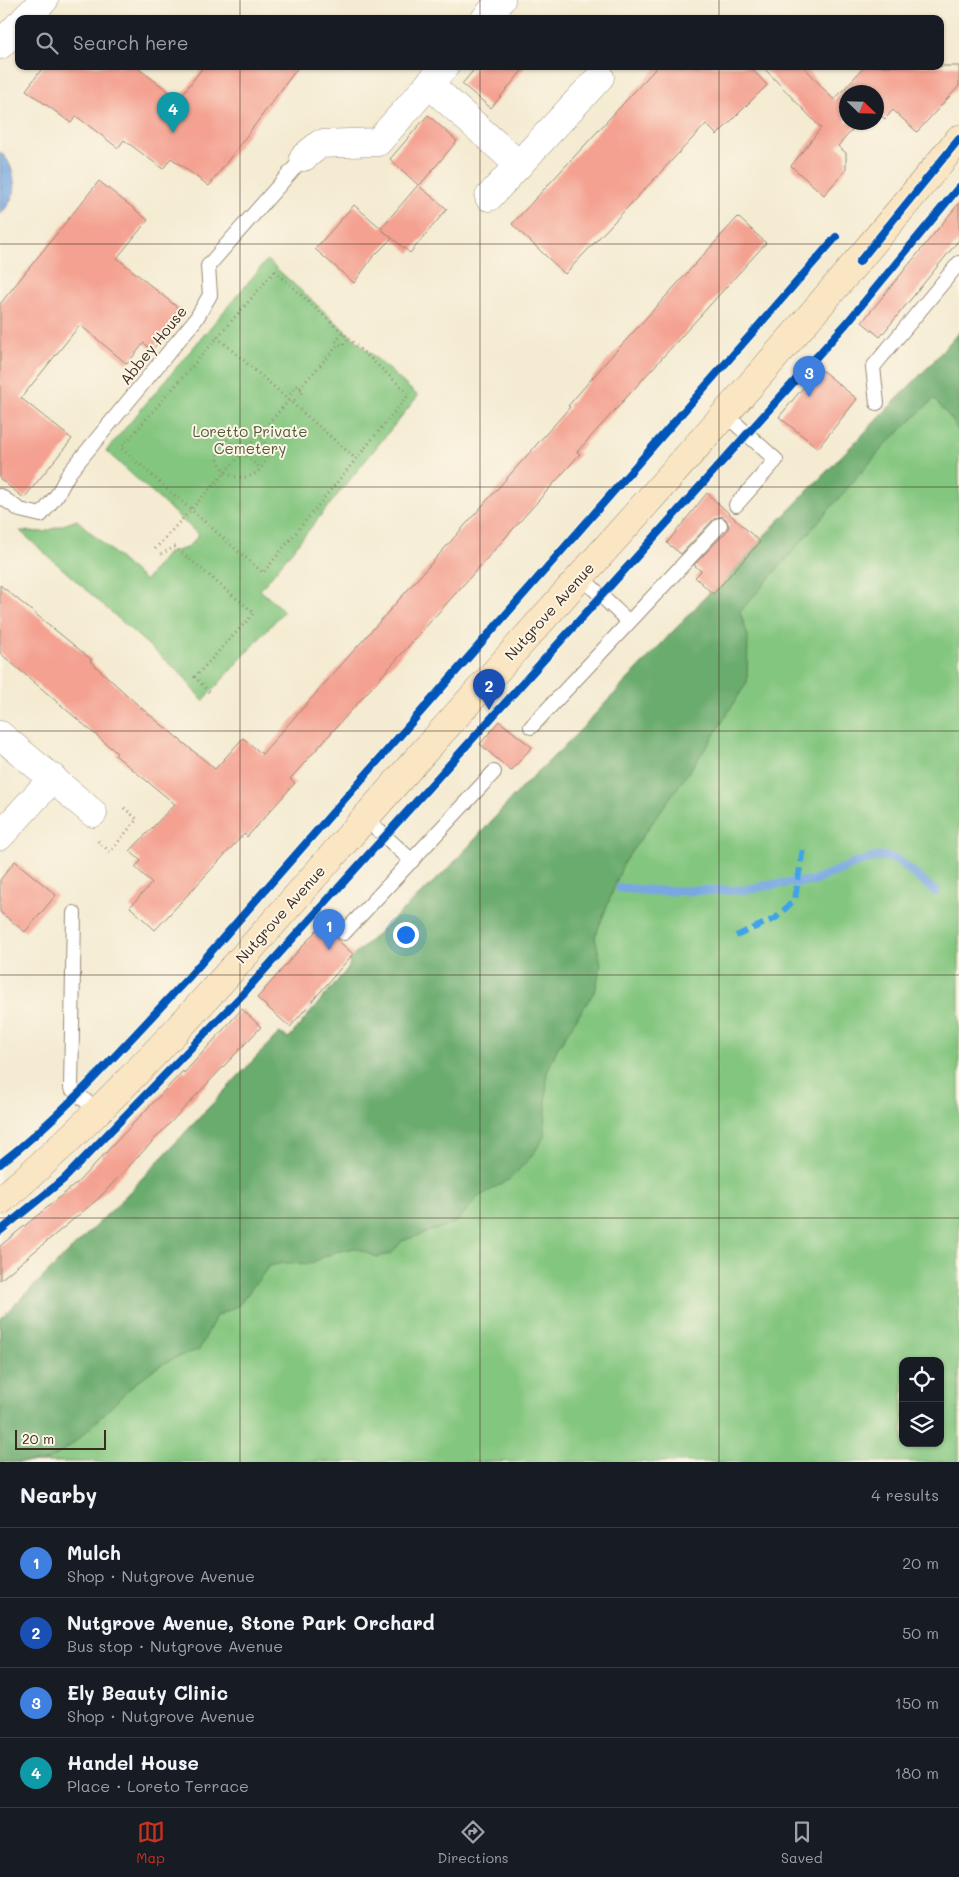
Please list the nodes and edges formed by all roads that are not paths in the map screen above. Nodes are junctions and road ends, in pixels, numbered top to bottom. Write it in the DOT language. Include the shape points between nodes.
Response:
graph roads {
  1 [pos="44,0"];
  2 [pos="501,0"];
  3 [pos="29,15"];
  4 [pos="488,15"];
  5 [pos="15,29"];
  6 [pos="0,45"];
  7 [pos="437,75"];
  8 [pos="600,77"];
  9 [pos="959,139"];
  10 [pos="304,157"];
  11 [pos="519,165"];
  12 [pos="490,197"];
  13 [pos="959,263"];
  14 [pos="877,403"];
  15 [pos="725,414"];
  16 [pos="0,496"];
  17 [pos="736,505"];
  18 [pos="720,525"];
  19 [pos="580,576"];
  20 [pos="629,622"];
  21 [pos="531,727"];
  22 [pos="0,735"];
  23 [pos="494,772"];
  24 [pos="53,778"];
  25 [pos="94,813"];
  26 [pos="365,818"];
  27 [pos="0,836"];
  28 [pos="412,860"];
  29 [pos="74,913"];
  30 [pos="344,933"];
  31 [pos="97,1111"];
  32 [pos="0,1200"];
  1 -- 3 [label="street"];
  2 -- 4 [label="street"];
  5 -- 6 [label="street"];
  7 -- 10 [label="street" via="378,142 320,144"];
  7 -- 11 [label="street"];
  8 -- 11 [label="street"];
  9 -- 15 [label="main road, Nutgrove Avenue" via="859,262"];
  10 -- 16 [label="lane, Abbey House" via="208,266 210,295 196,319 69,473 41,515 20,510"];
  11 -- 12 [label="street"];
  13 -- 14 [label="lane" via="873,367"];
  15 -- 17 [label="lane" via="776,460"];
  15 -- 19 [label="main road, Nutgrove Avenue"];
  18 -- 20 [label="lane"];
  19 -- 20 [label="lane"];
  19 -- 26 [label="main road, Nutgrove Avenue"];
  20 -- 21 [label="lane"];
  22 -- 24 [label="street"];
  23 -- 28 [label="lane"];
  24 -- 25 [label="street"];
  24 -- 27 [label="street"];
  26 -- 28 [label="lane"];
  26 -- 31 [label="main road, Nutgrove Avenue" via="183,1024"];
  28 -- 30 [label="lane"];
  29 -- 31 [label="lane" via="71,1088"];
  31 -- 32 [label="main road, Nutgrove Avenue" via="51,1158"];
}
